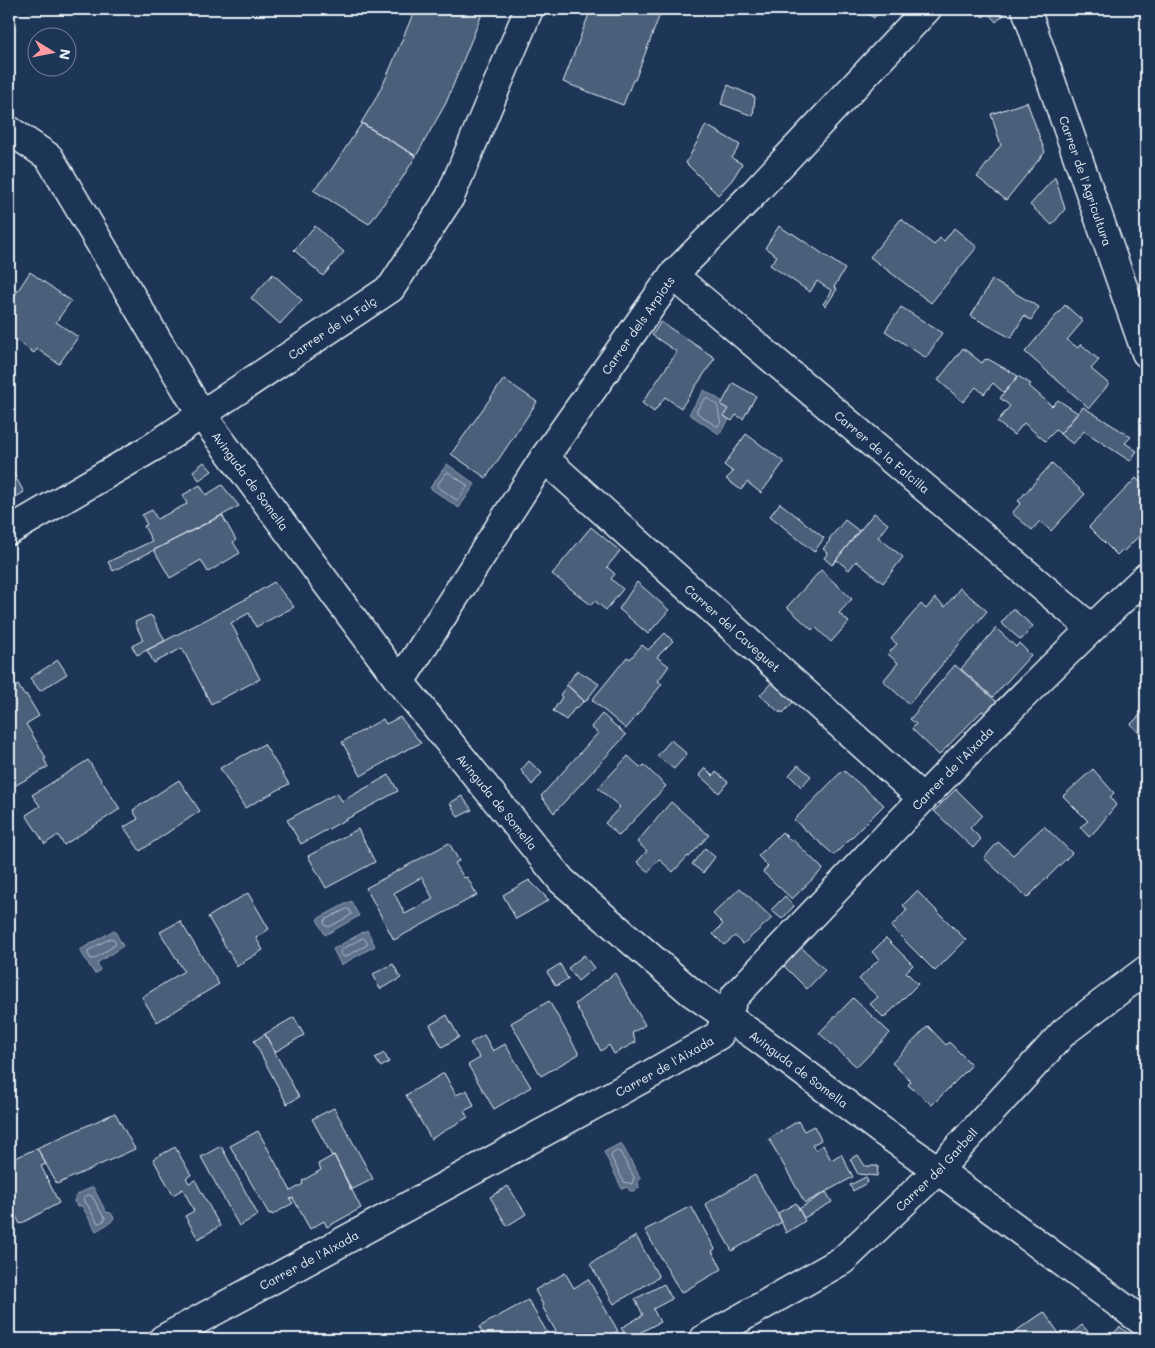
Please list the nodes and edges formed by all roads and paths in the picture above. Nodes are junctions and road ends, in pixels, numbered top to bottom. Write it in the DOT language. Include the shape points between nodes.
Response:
graph roads {
  1 [pos="529,9"];
  2 [pos="928,9"];
  3 [pos="1026,9"];
  4 [pos="9,130"];
  5 [pos="673,275"];
  6 [pos="1146,353"];
  7 [pos="201,414"];
  8 [pos="544,458"];
  9 [pos="9,531"];
  10 [pos="1146,577"];
  11 [pos="1091,628"];
  12 [pos="400,682"];
  13 [pos="922,798"];
  14 [pos="1146,970"];
  15 [pos="726,1016"];
  16 [pos="938,1170"];
  17 [pos="1146,1324"];
  18 [pos="163,1339"];
  19 [pos="704,1339"];
  1 -- 7 [label="street, Carrer de la Falç" via="450,197 391,288"];
  2 -- 5 [label="street, Carrer dels Arpiots"];
  3 -- 6 [label="street, Carrer de l'Agricultura"];
  4 -- 7 [label="street, Avinguda de Somella" via="48,157"];
  5 -- 8 [label="street, Carrer dels Arpiots"];
  5 -- 11 [label="street, Carrer de la Falcilla"];
  7 -- 9 [label="street, Carrer de la Falç" via="153,447"];
  7 -- 12 [label="street, Avinguda de Somella"];
  8 -- 12 [label="street, Carrer dels Arpiots"];
  8 -- 13 [label="street, Carrer del Caveguet"];
  10 -- 11 [label="street, Carrer de l'Aixada"];
  11 -- 13 [label="street, Carrer de l'Aixada"];
  12 -- 15 [label="street, Avinguda de Somella" via="562,881 690,992"];
  13 -- 15 [label="street, Carrer de l'Aixada" via="735,996"];
  14 -- 16 [label="street, Carrer del Garbell" via="1064,1032"];
  15 -- 16 [label="street, Avinguda de Somella"];
  15 -- 18 [label="street, Carrer de l'Aixada" via="719,1035"];
  16 -- 17 [label="street, Avinguda de Somella"];
  16 -- 19 [label="street, Carrer del Garbell" via="843,1260"];
}
